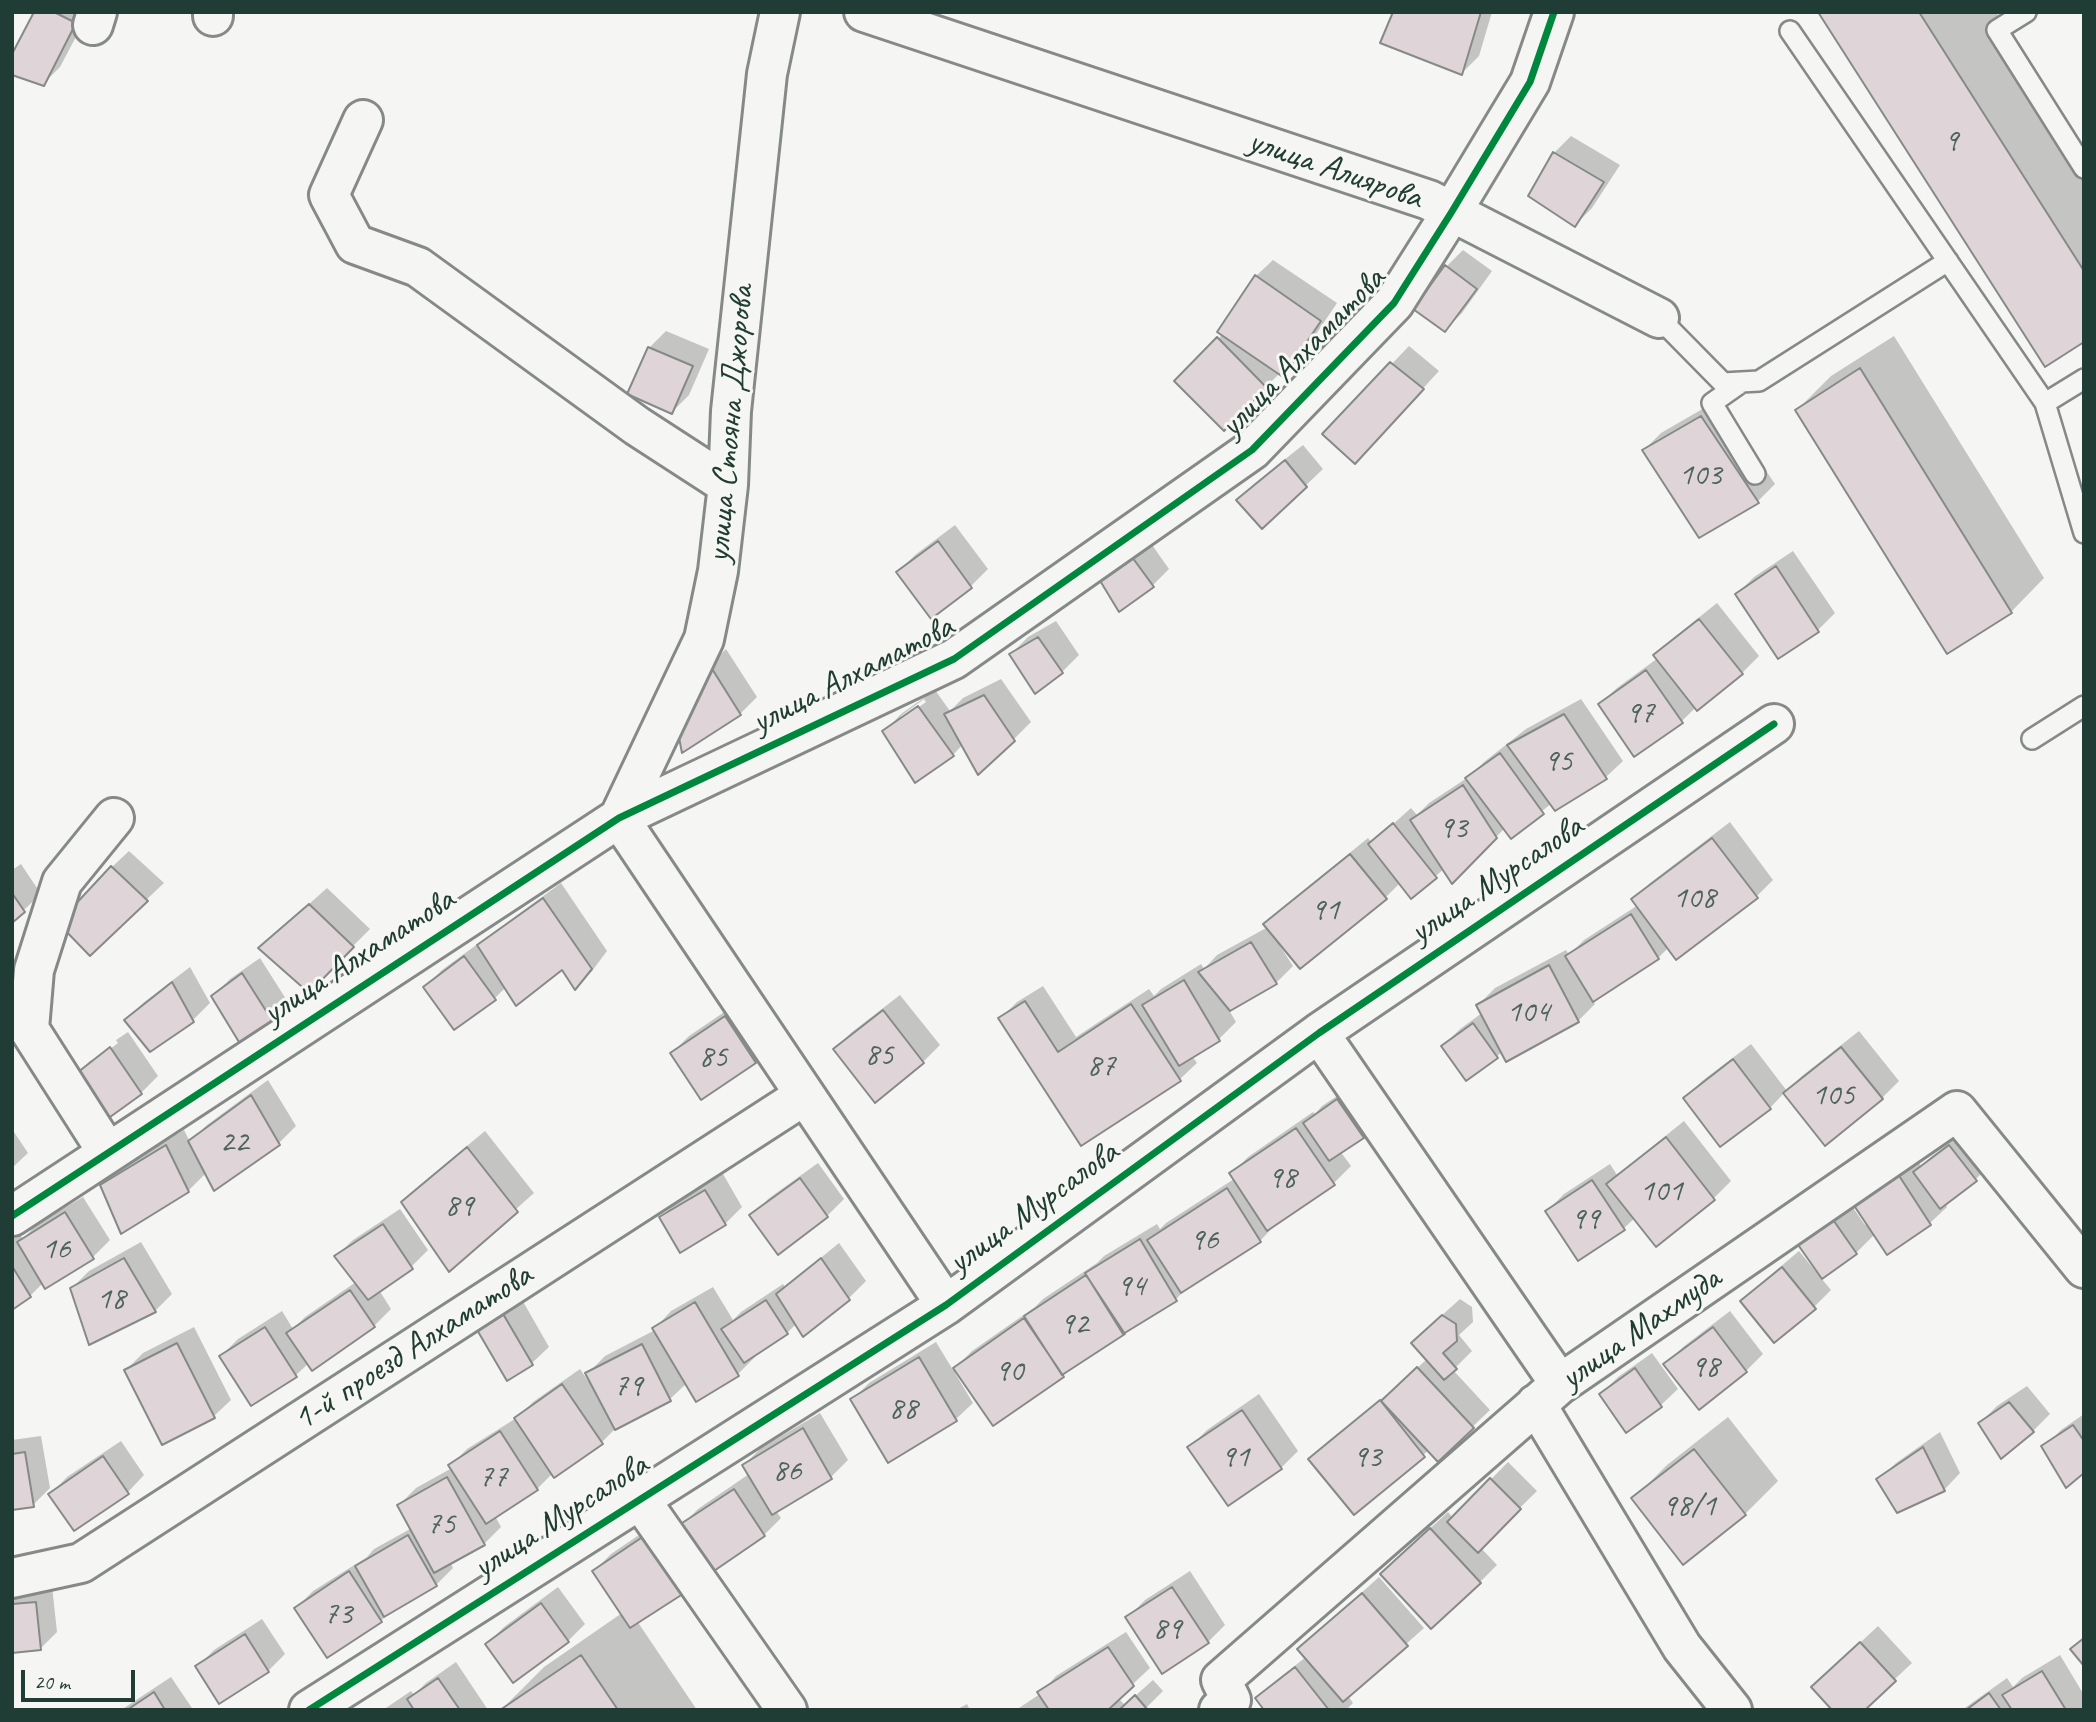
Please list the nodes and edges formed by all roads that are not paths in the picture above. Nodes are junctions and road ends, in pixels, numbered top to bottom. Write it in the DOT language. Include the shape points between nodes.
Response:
graph roads {
  1 [pos="780,12"];
  2 [pos="864,12"];
  3 [pos="1554,12"];
  4 [pos="2026,12"];
  5 [pos="1790,31"];
  6 [pos="363,120"];
  7 [pos="2084,167"];
  8 [pos="1451,213"];
  9 [pos="1948,261"];
  10 [pos="1658,318"];
  11 [pos="2084,379"];
  12 [pos="1743,382"];
  13 [pos="2045,403"];
  14 [pos="1755,474"];
  15 [pos="728,485"];
  16 [pos="2084,533"];
  17 [pos="2084,706"];
  18 [pos="1774,723"];
  19 [pos="2032,739"];
  20 [pos="114,818"];
  21 [pos="619,818"];
  22 [pos="1319,1033"];
  23 [pos="805,1095"];
  24 [pos="108,1153"];
  25 [pos="12,1216"];
  26 [pos="2084,1268"];
  27 [pos="946,1305"];
  28 [pos="1548,1394"];
  29 [pos="639,1498"];
  30 [pos="12,1578"];
  31 [pos="309,1710"];
  32 [pos="787,1710"];
  33 [pos="1219,1710"];
  34 [pos="1732,1710"];
  1 -- 15 [label="street, улица Стояна Джорова" via="766,74 731,411"];
  2 -- 8 [label="street, улица Алиярова" via="1429,200"];
  3 -- 8 [label="street, улица Алхаматова" via="1530,82"];
  4 -- 7 [label="lane" via="1997,30"];
  5 -- 9 [label="lane"];
  6 -- 15 [label="street" via="329,195 355,244 418,267 637,426"];
  8 -- 10 [label="street, улица Алиярова"];
  8 -- 21 [label="street, улица Алхаматова" via="1394,303 1252,450 954,659"];
  9 -- 12 [label="lane" via="1759,381"];
  9 -- 13 [label="lane"];
  10 -- 12 [label="lane, улица Алиярова" via="1723,383"];
  11 -- 13 [label="lane"];
  12 -- 14 [label="lane" via="1712,403"];
  13 -- 16 [label="lane"];
  15 -- 21 [label="street, улица Стояна Джорова" via="704,639"];
  17 -- 19 [label="lane"];
  18 -- 22 [label="street, улица Мурсалова"];
  20 -- 24 [label="street" via="62,882 34,970 29,1029"];
  21 -- 23 [label="street"];
  21 -- 24 [label="street, улица Алхаматова"];
  22 -- 27 [label="street, улица Мурсалова"];
  22 -- 28 [label="street"];
  23 -- 27 [label="street"];
  23 -- 30 [label="street, 1-й проезд Алхаматова" via="81,1563"];
  24 -- 25 [label="street, улица Алхаматова"];
  26 -- 28 [label="street, улица Махмуда" via="1957,1111"];
  27 -- 29 [label="street, улица Мурсалова"];
  28 -- 33 [label="street, улица Махмуда" via="1221,1680 1231,1700"];
  28 -- 34 [label="street" via="1682,1647"];
  29 -- 31 [label="street, улица Мурсалова"];
  29 -- 32 [label="street"];
}
